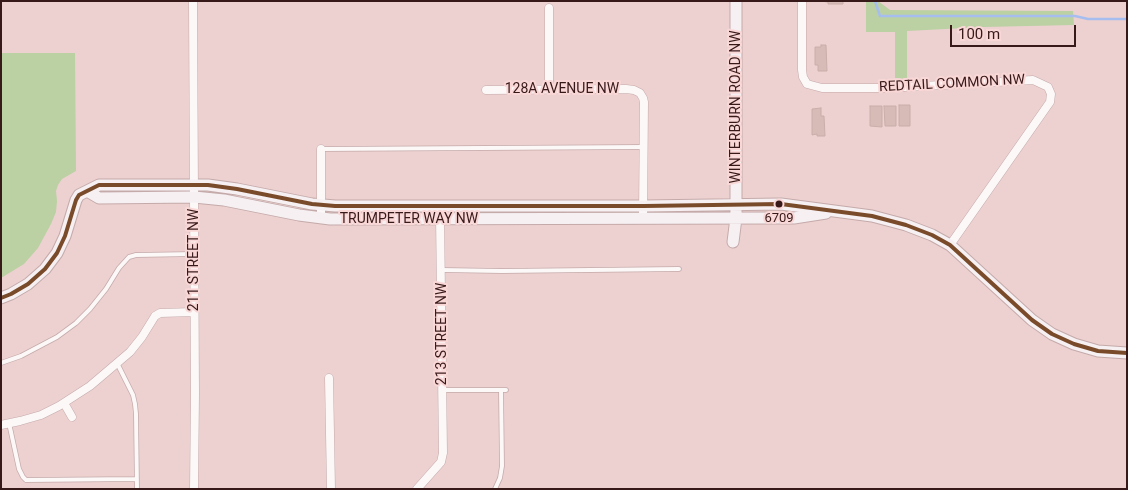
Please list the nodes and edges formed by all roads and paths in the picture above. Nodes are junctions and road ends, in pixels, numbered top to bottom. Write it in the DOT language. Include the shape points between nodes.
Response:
graph roads {
  1 [pos="193,1"];
  2 [pos="736,1"];
  3 [pos="802,1"];
  4 [pos="548,8"];
  5 [pos="549,89"];
  6 [pos="486,90"];
  7 [pos="644,147"];
  8 [pos="321,149"];
  9 [pos="194,184"];
  10 [pos="87,191"];
  11 [pos="194,197"];
  12 [pos="321,205"];
  13 [pos="736,205"];
  14 [pos="440,206"];
  15 [pos="644,206"];
  16 [pos="840,212"];
  17 [pos="321,218"];
  18 [pos="644,218"];
  19 [pos="736,218"];
  20 [pos="440,219"];
  21 [pos="733,242"];
  22 [pos="950,245"];
  23 [pos="194,254"];
  24 [pos="679,268"];
  25 [pos="442,270"];
  26 [pos="1,298"];
  27 [pos="194,312"];
  28 [pos="1127,353"];
  29 [pos="1,363"];
  30 [pos="118,363"];
  31 [pos="329,378"];
  32 [pos="442,390"];
  33 [pos="64,404"];
  34 [pos="72,417"];
  35 [pos="5,424"];
  36 [pos="137,479"];
  37 [pos="137,489"];
  38 [pos="194,489"];
  39 [pos="331,489"];
  40 [pos="417,489"];
  41 [pos="495,489"];
  1 -- 9 [label="street, 211 STREET NW"];
  2 -- 13 [label="street, WINTERBURN ROAD NW"];
  3 -- 22 [label="street, REDTAIL COMMON NW" via="802,70 807,84 822,88 886,88 1033,80 1048,87 1050,102"];
  4 -- 5 [label="street"];
  5 -- 6 [label="street, 128A AVENUE NW"];
  5 -- 7 [label="street, 128A AVENUE NW" via="638,91 643,98"];
  7 -- 8 [label="lane"];
  7 -- 15 [label="street"];
  8 -- 12 [label="street"];
  9 -- 10 [label="street, TRUMPETER WAY NW" via="99,185"];
  9 -- 11 [label="street, 211 STREET NW"];
  9 -- 12 [label="street, TRUMPETER WAY NW"];
  10 -- 11 [label="street, TRUMPETER WAY NW" via="100,198"];
  10 -- 26 [label="street" via="76,200 65,236 45,269 28,284"];
  11 -- 17 [label="street, TRUMPETER WAY NW"];
  11 -- 23 [label="street, 211 STREET NW"];
  12 -- 14 [label="street, TRUMPETER WAY NW"];
  12 -- 17 [label="street"];
  13 -- 15 [label="street, TRUMPETER WAY NW"];
  13 -- 16 [label="street, TRUMPETER WAY NW" via="793,205"];
  13 -- 19 [label="street, WINTERBURN ROAD NW"];
  14 -- 15 [label="street, TRUMPETER WAY NW"];
  14 -- 20 [label="street, 213 STREET NW"];
  15 -- 18 [label="street"];
  16 -- 19 [label="street, TRUMPETER WAY NW" via="794,218"];
  16 -- 22 [label="street" via="906,225"];
  17 -- 20 [label="street, TRUMPETER WAY NW"];
  18 -- 19 [label="street, TRUMPETER WAY NW"];
  18 -- 20 [label="street, TRUMPETER WAY NW"];
  19 -- 21 [label="street, WINTERBURN ROAD NW"];
  20 -- 25 [label="street, 213 STREET NW"];
  22 -- 28 [label="street" via="1032,320 1052,334 1090,349"];
  23 -- 27 [label="street, 211 STREET NW"];
  23 -- 29 [label="lane" via="129,257 76,323 57,337"];
  24 -- 25 [label="lane"];
  25 -- 32 [label="street, 213 STREET NW"];
  27 -- 30 [label="street" via="155,316 142,337"];
  27 -- 38 [label="street, 211 STREET NW"];
  30 -- 33 [label="street"];
  30 -- 36 [label="lane" via="135,404"];
  31 -- 39 [label="street"];
  32 -- 40 [label="street, 213 STREET NW" via="441,462"];
  32 -- 41 [label="lane" via="504,390 502,466"];
  33 -- 34 [label="street"];
  33 -- 35 [label="street" via="41,415"];
  35 -- 36 [label="lane" via="19,469 26,480"];
  36 -- 37 [label="lane"];
}
